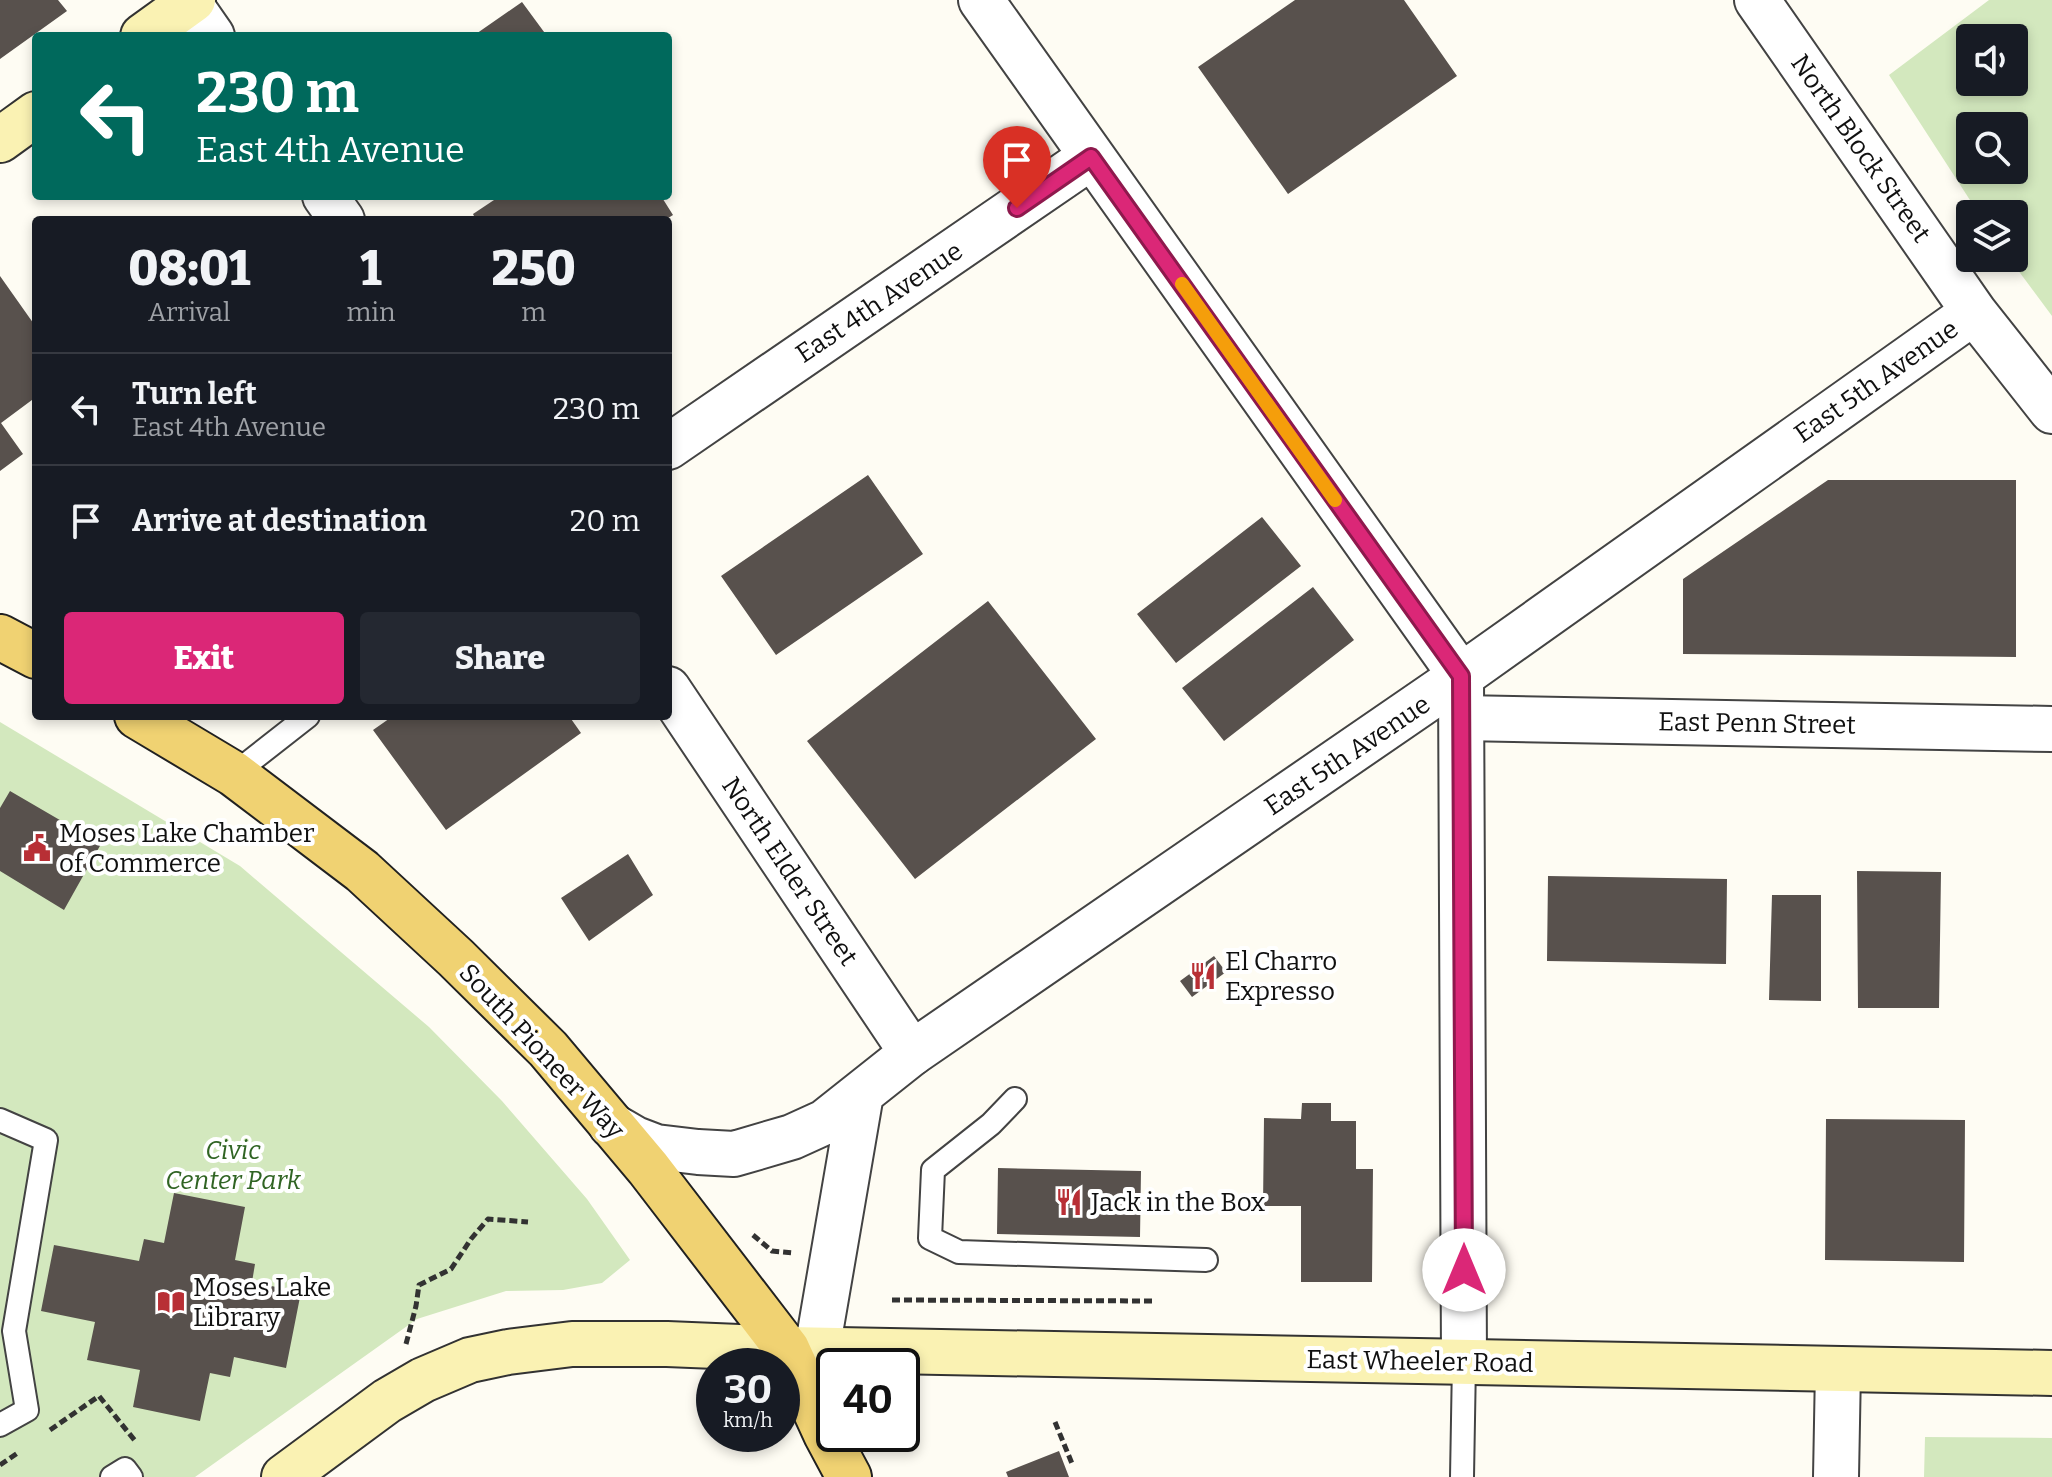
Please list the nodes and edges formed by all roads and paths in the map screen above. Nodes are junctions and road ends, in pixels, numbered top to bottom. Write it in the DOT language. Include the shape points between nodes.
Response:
graph roads {
  1 [pos="981,0"];
  2 [pos="1757,0"];
  3 [pos="196,10"];
  4 [pos="151,32"];
  5 [pos="32,117"];
  6 [pos="0,140"];
  7 [pos="1091,157"];
  8 [pos="1974,312"];
  9 [pos="2052,411"];
  10 [pos="672,444"];
  11 [pos="0,637"];
  12 [pos="32,654"];
  13 [pos="672,695"];
  14 [pos="1462,697"];
  15 [pos="144,720"];
  16 [pos="303,720"];
  17 [pos="2052,729"];
  18 [pos="234,774"];
  19 [pos="912,1053"];
  20 [pos="861,1094"];
  21 [pos="1015,1099"];
  22 [pos="0,1120"];
  23 [pos="611,1125"];
  24 [pos="528,1222"];
  25 [pos="743,1226"];
  26 [pos="802,1255"];
  27 [pos="1206,1260"];
  28 [pos="892,1300"];
  29 [pos="1156,1301"];
  30 [pos="405,1349"];
  31 [pos="802,1350"];
  32 [pos="1464,1362"];
  33 [pos="1838,1369"];
  34 [pos="2052,1373"];
  35 [pos="1055,1422"];
  36 [pos="0,1425"];
  37 [pos="50,1431"];
  38 [pos="136,1442"];
  39 [pos="25,1448"];
  40 [pos="0,1465"];
  41 [pos="1073,1466"];
  42 [pos="112,1477"];
  43 [pos="131,1477"];
  44 [pos="284,1477"];
  45 [pos="849,1477"];
  46 [pos="1462,1477"];
  47 [pos="1836,1477"];
  1 -- 7 [label="street"];
  2 -- 8 [label="street, North Block Street"];
  3 -- 4 [label="main road"];
  5 -- 6 [label="main road"];
  7 -- 10 [label="street, East 4th Avenue"];
  7 -- 14 [label="street"];
  8 -- 9 [label="street, North Block Street"];
  8 -- 14 [label="street, East 5th Avenue"];
  11 -- 12 [label="main road"];
  13 -- 19 [label="street, North Elder Street"];
  14 -- 17 [label="street, East Penn Street"];
  14 -- 19 [label="street, East 5th Avenue"];
  14 -- 32 [label="street"];
  15 -- 18 [label="main road, South Pioneer Way"];
  16 -- 18 [label="lane"];
  18 -- 23 [label="main road, South Pioneer Way" via="362,871 445,947 548,1049"];
  19 -- 20 [label="street, East 5th Avenue"];
  20 -- 23 [label="street, East 5th Avenue" via="825,1122 734,1154 656,1147"];
  20 -- 31 [label="street"];
  21 -- 27 [label="lane" via="933,1170 930,1238 959,1252"];
  22 -- 36 [label="lane" via="46,1140 14,1331 27,1410"];
  23 -- 31 [label="main road, South Pioneer Way"];
  24 -- 30 [label="path" via="488,1219 451,1269 419,1285"];
  25 -- 26 [label="path" via="772,1251"];
  28 -- 29 [label="path"];
  31 -- 32 [label="main road, East Wheeler Road"];
  31 -- 44 [label="main road" via="572,1344 470,1360 387,1401"];
  31 -- 45 [label="main road, South Pioneer Way" via="826,1434"];
  32 -- 33 [label="main road, East Wheeler Road"];
  32 -- 46 [label="lane"];
  33 -- 34 [label="main road, East Wheeler Road"];
  33 -- 47 [label="street"];
  35 -- 41 [label="path"];
  37 -- 38 [label="path" via="99,1396"];
  39 -- 40 [label="path"];
  42 -- 43 [label="lane" via="125,1469"];
}
